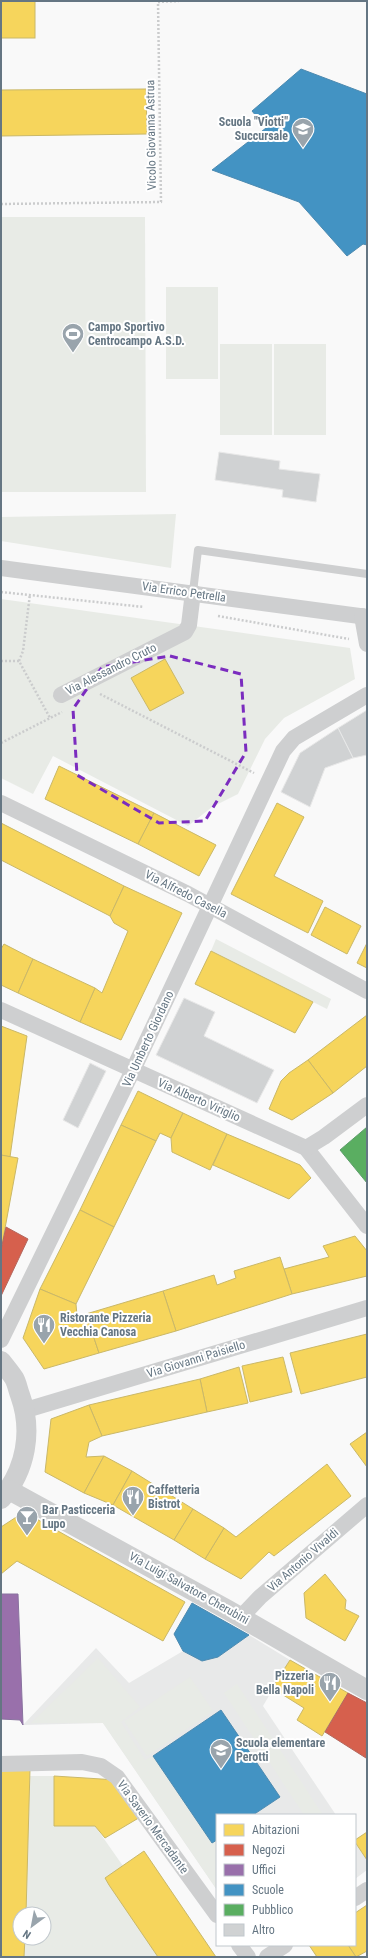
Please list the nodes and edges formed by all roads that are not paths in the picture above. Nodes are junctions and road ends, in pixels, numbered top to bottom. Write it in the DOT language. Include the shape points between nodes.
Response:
graph roads {
  1 [pos="1,568"];
  2 [pos="367,574"];
  3 [pos="193,592"];
  4 [pos="364,617"];
  5 [pos="367,644"];
  6 [pos="61,695"];
  7 [pos="367,695"];
  8 [pos="1,803"];
  9 [pos="210,906"];
  10 [pos="367,991"];
  11 [pos="1,1010"];
  12 [pos="133,1070"];
  13 [pos="367,1105"];
  14 [pos="306,1148"];
  15 [pos="367,1226"];
  16 [pos="367,1308"];
  17 [pos="1,1340"];
  18 [pos="1,1361"];
  19 [pos="26,1410"];
  20 [pos="5,1494"];
  21 [pos="367,1505"];
  22 [pos="241,1617"];
  23 [pos="367,1690"];
  24 [pos="1,1764"];
  25 [pos="367,1890"];
  26 [pos="356,1897"];
  27 [pos="216,1914"];
  28 [pos="240,1946"];
  29 [pos="284,1946"];
  30 [pos="248,1957"];
  31 [pos="267,1957"];
  1 -- 3 [label="street, Via Errico Petrella"];
  2 -- 3 [label="lane" via="198,550"];
  3 -- 4 [label="street, Via Errico Petrella"];
  3 -- 6 [label="street, Via Alessandro Cruto" via="189,625 185,632"];
  4 -- 5 [label="street"];
  7 -- 9 [label="street, Via Umberto Giordano" via="294,738 283,751"];
  8 -- 9 [label="street, Via Alfredo Casella"];
  9 -- 10 [label="street, Via Alfredo Casella"];
  9 -- 12 [label="street, Via Umberto Giordano"];
  11 -- 12 [label="street, Via Alberto Viriglio"];
  12 -- 14 [label="street, Via Alberto Viriglio"];
  12 -- 17 [label="street, Via Umberto Giordano"];
  13 -- 14 [label="street"];
  14 -- 15 [label="street, Via Alberto Viriglio"];
  16 -- 19 [label="street, Via Giovanni Paisiello"];
  18 -- 19 [label="street" via="15,1379"];
  19 -- 20 [label="street" via="27,1438 22,1465"];
  20 -- 22 [label="street, Via Luigi Salvatore Cherubini"];
  21 -- 22 [label="street, Via Antonio Vivaldi" via="260,1597"];
  22 -- 23 [label="street, Via Luigi Salvatore Cherubini"];
  24 -- 27 [label="street, Via Saverio Mercadante" via="82,1762 101,1766 118,1777"];
  25 -- 26 [label="street"];
  28 -- 30 [label="street"];
  29 -- 31 [label="street"];
}
